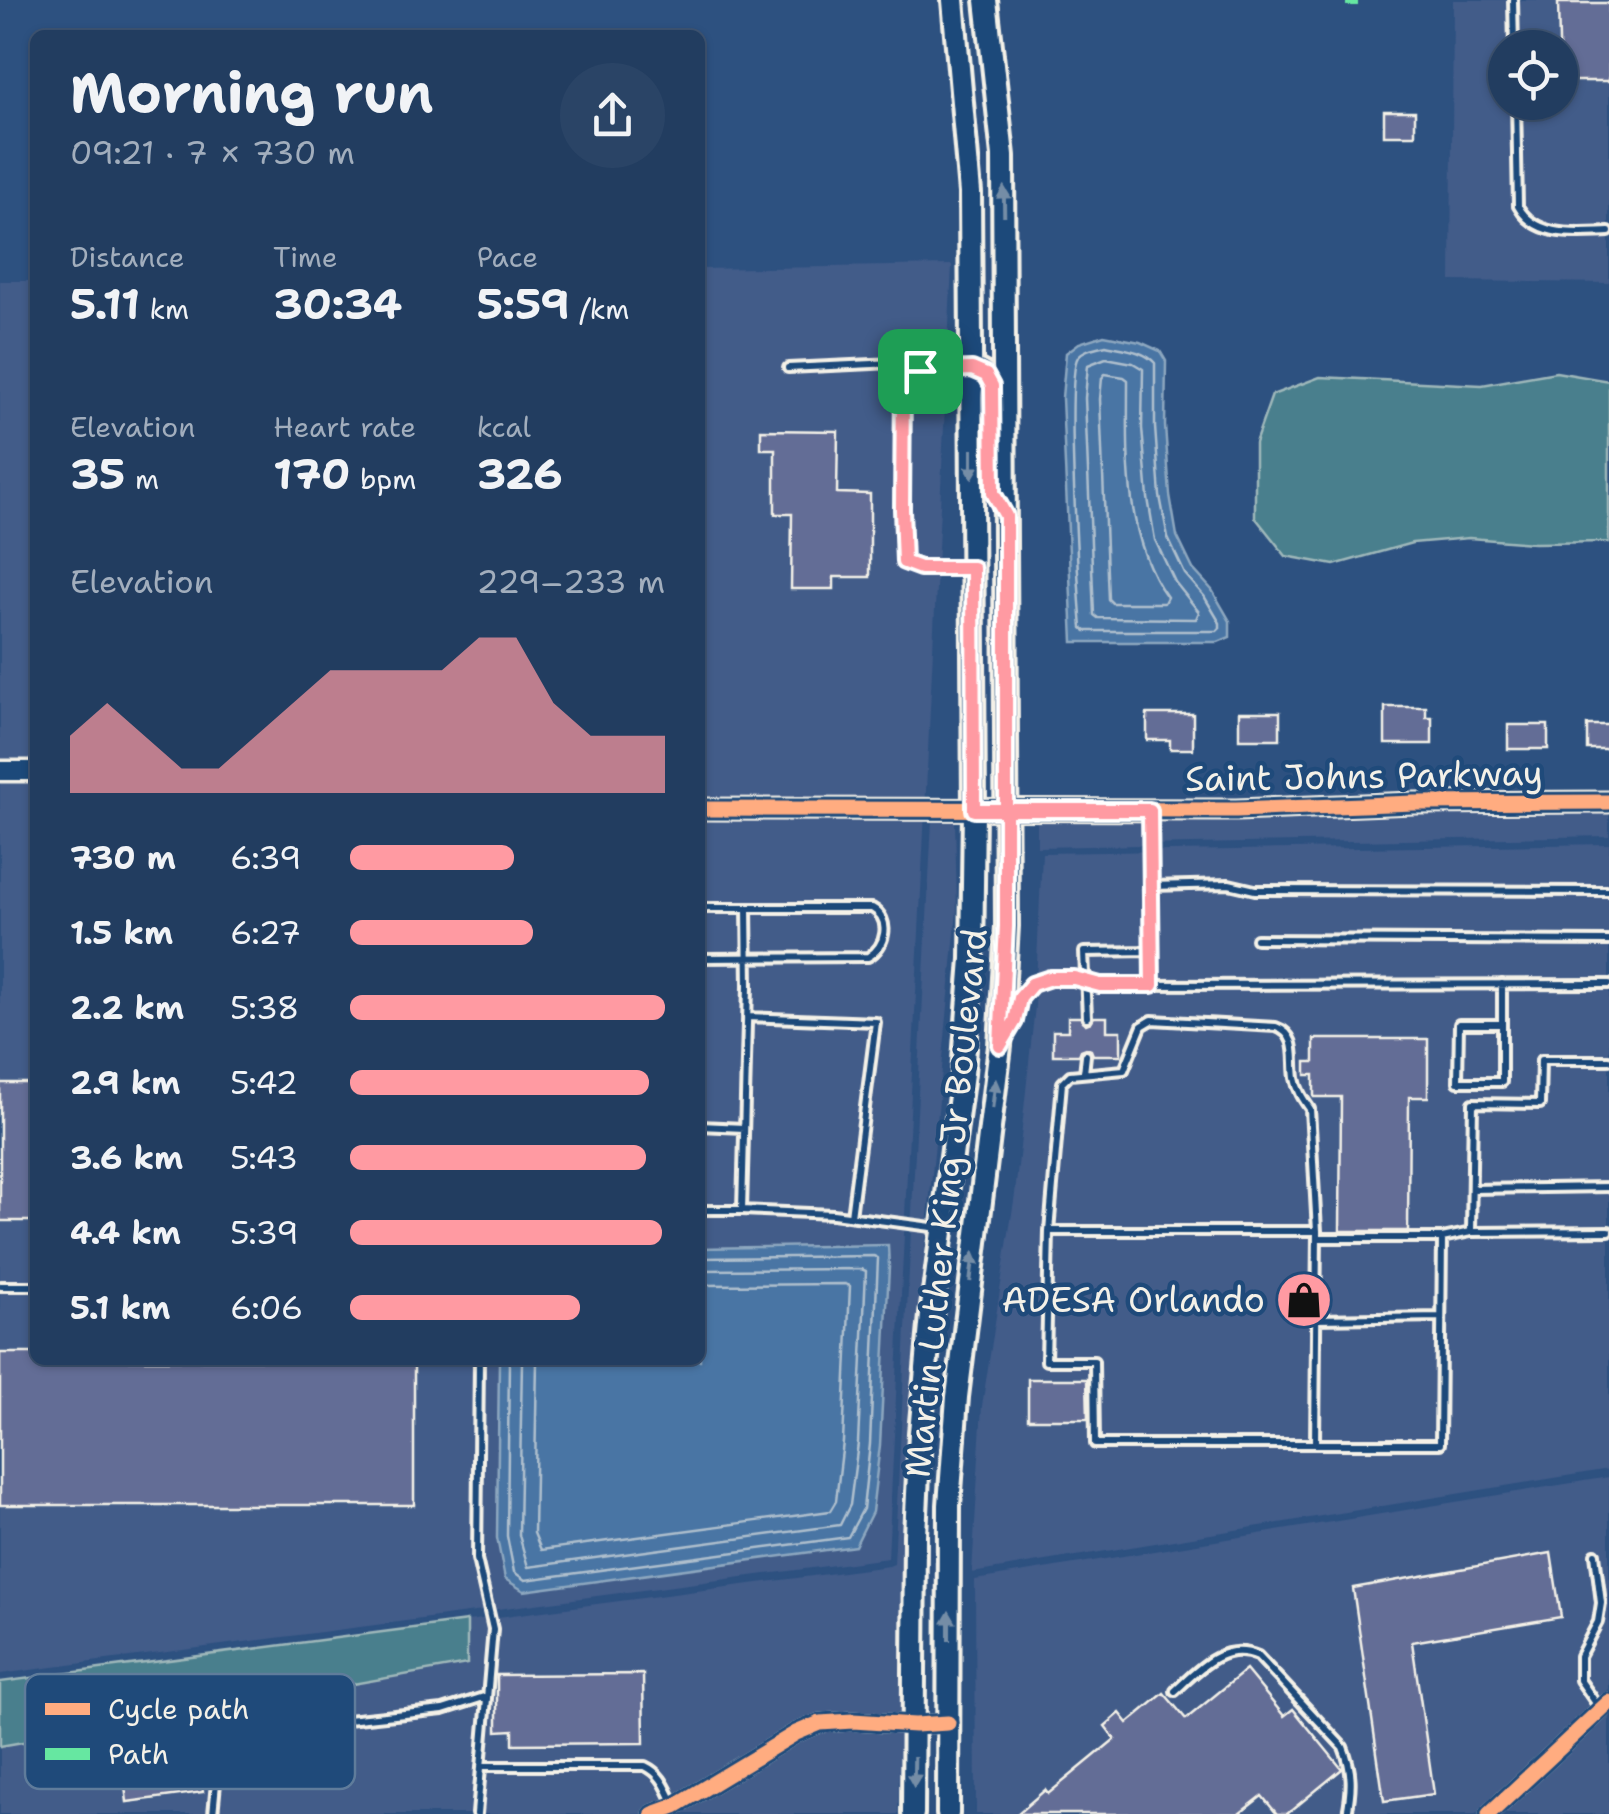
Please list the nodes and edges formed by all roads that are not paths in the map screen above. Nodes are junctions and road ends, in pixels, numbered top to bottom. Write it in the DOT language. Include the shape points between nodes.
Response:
graph roads {
  1 [pos="952,0"];
  2 [pos="986,0"];
  3 [pos="1513,0"];
  4 [pos="1514,30"];
  5 [pos="1516,120"];
  6 [pos="1609,232"];
  7 [pos="788,368"];
  8 [pos="972,369"];
  9 [pos="912,375"];
  10 [pos="1006,516"];
  11 [pos="973,568"];
  12 [pos="0,771"];
  13 [pos="30,771"];
  14 [pos="1609,802"];
  15 [pos="705,809"];
  16 [pos="974,810"];
  17 [pos="1006,810"];
  18 [pos="1150,810"];
  19 [pos="1150,886"];
  20 [pos="1609,892"];
  21 [pos="705,908"];
  22 [pos="747,908"];
  23 [pos="1256,939"];
  24 [pos="1609,940"];
  25 [pos="1151,950"];
  26 [pos="705,958"];
  27 [pos="748,958"];
  28 [pos="1084,981"];
  29 [pos="1502,984"];
  30 [pos="1609,984"];
  31 [pos="1152,985"];
  32 [pos="747,1017"];
  33 [pos="1087,1017"];
  34 [pos="1502,1024"];
  35 [pos="1000,1046"];
  36 [pos="1086,1055"];
  37 [pos="1609,1060"];
  38 [pos="1084,1074"];
  39 [pos="705,1126"];
  40 [pos="744,1128"];
  41 [pos="1609,1187"];
  42 [pos="1472,1189"];
  43 [pos="982,1191"];
  44 [pos="705,1210"];
  45 [pos="742,1210"];
  46 [pos="850,1216"];
  47 [pos="944,1221"];
  48 [pos="1049,1230"];
  49 [pos="1609,1230"];
  50 [pos="1471,1232"];
  51 [pos="1317,1235"];
  52 [pos="1442,1238"];
  53 [pos="0,1286"];
  54 [pos="30,1286"];
  55 [pos="1441,1318"];
  56 [pos="1316,1319"];
  57 [pos="479,1365"];
  58 [pos="1316,1444"];
  59 [pos="1595,1554"];
  60 [pos="1176,1691"];
  61 [pos="487,1696"];
  62 [pos="1605,1706"];
  63 [pos="355,1719"];
  64 [pos="948,1723"];
  65 [pos="915,1725"];
  66 [pos="481,1766"];
  67 [pos="215,1789"];
  68 [pos="675,1806"];
  69 [pos="213,1814"];
  70 [pos="477,1814"];
  71 [pos="652,1814"];
  72 [pos="913,1814"];
  73 [pos="948,1814"];
  74 [pos="1348,1814"];
  75 [pos="1489,1814"];
  1 -- 8 [label="main road, Martin Luther King Jr Boulevard" via="970,193"];
  10 -- 2 [label="main road, Martin Luther King Jr Boulevard, one-way" via="1003,156"];
  3 -- 4 [label="lane"];
  5 -- 6 [label="lane" via="1518,206 1525,217 1560,234"];
  7 -- 9 [label="lane" via="894,363"];
  8 -- 9 [label="lane"];
  8 -- 10 [label="main road" via="992,386 993,493"];
  8 -- 11 [label="main road, Martin Luther King Jr Boulevard, one-way"];
  9 -- 11 [label="lane" via="903,381 904,562"];
  10 -- 17 [label="main road, Martin Luther King Jr Boulevard"];
  11 -- 16 [label="main road, Martin Luther King Jr Boulevard"];
  12 -- 13 [label="street"];
  14 -- 18 [label="street, Saint Johns Parkway"];
  15 -- 16 [label="street, Saint Johns Parkway"];
  16 -- 17 [label="street, Saint Johns Parkway"];
  16 -- 47 [label="main road, Martin Luther King Jr Boulevard" via="972,959"];
  17 -- 18 [label="street, Saint Johns Parkway"];
  17 -- 35 [label="main road, Martin Luther King Jr Boulevard"];
  18 -- 19 [label="lane"];
  19 -- 20 [label="lane"];
  19 -- 25 [label="lane"];
  21 -- 22 [label="lane"];
  22 -- 27 [label="lane"];
  22 -- 27 [label="lane" via="872,908 884,930 884,942 868,958"];
  23 -- 24 [label="lane"];
  25 -- 28 [label="lane" via="1084,952"];
  25 -- 31 [label="lane"];
  26 -- 27 [label="lane"];
  27 -- 32 [label="lane"];
  28 -- 31 [label="lane"];
  28 -- 33 [label="lane"];
  28 -- 35 [label="lane" via="1032,984"];
  29 -- 30 [label="lane"];
  29 -- 31 [label="lane"];
  29 -- 34 [label="lane"];
  32 -- 40 [label="lane"];
  32 -- 46 [label="lane" via="876,1022"];
  34 -- 34 [label="lane" via="1502,1082 1458,1082 1459,1024"];
  43 -- 35 [label="main road, Martin Luther King Jr Boulevard, one-way"];
  36 -- 38 [label="lane"];
  37 -- 42 [label="lane" via="1540,1060 1540,1104 1473,1103"];
  38 -- 48 [label="lane" via="1070,1074 1062,1083"];
  38 -- 51 [label="lane" via="1124,1070 1142,1026 1152,1020 1286,1031 1293,1040 1299,1094 1310,1108"];
  39 -- 40 [label="lane"];
  40 -- 45 [label="lane"];
  41 -- 42 [label="lane"];
  42 -- 50 [label="lane"];
  43 -- 47 [label="main road"];
  64 -- 43 [label="main road, Martin Luther King Jr Boulevard, one-way" via="949,1505"];
  44 -- 45 [label="lane"];
  45 -- 46 [label="lane"];
  46 -- 47 [label="lane"];
  47 -- 65 [label="main road, Martin Luther King Jr Boulevard" via="920,1433"];
  48 -- 51 [label="lane"];
  48 -- 58 [label="lane" via="1046,1361 1094,1360 1095,1444"];
  49 -- 50 [label="lane"];
  50 -- 52 [label="lane"];
  51 -- 52 [label="lane"];
  51 -- 56 [label="lane"];
  52 -- 55 [label="lane"];
  53 -- 54 [label="lane"];
  55 -- 56 [label="lane"];
  55 -- 58 [label="lane" via="1440,1444"];
  56 -- 58 [label="lane"];
  57 -- 61 [label="lane" via="477,1558 493,1629"];
  59 -- 62 [label="lane" via="1602,1604 1580,1656 1580,1680"];
  60 -- 74 [label="lane" via="1226,1652 1258,1656 1343,1747 1351,1766"];
  61 -- 63 [label="lane" via="443,1710"];
  61 -- 66 [label="lane"];
  62 -- 75 [label="street"];
  64 -- 65 [label="street"];
  64 -- 73 [label="main road, Martin Luther King Jr Boulevard"];
  65 -- 68 [label="street" via="820,1722"];
  65 -- 72 [label="main road, Martin Luther King Jr Boulevard, one-way"];
  66 -- 68 [label="lane" via="645,1766 656,1771"];
  66 -- 70 [label="lane"];
  67 -- 69 [label="lane"];
  68 -- 71 [label="street"];
}
